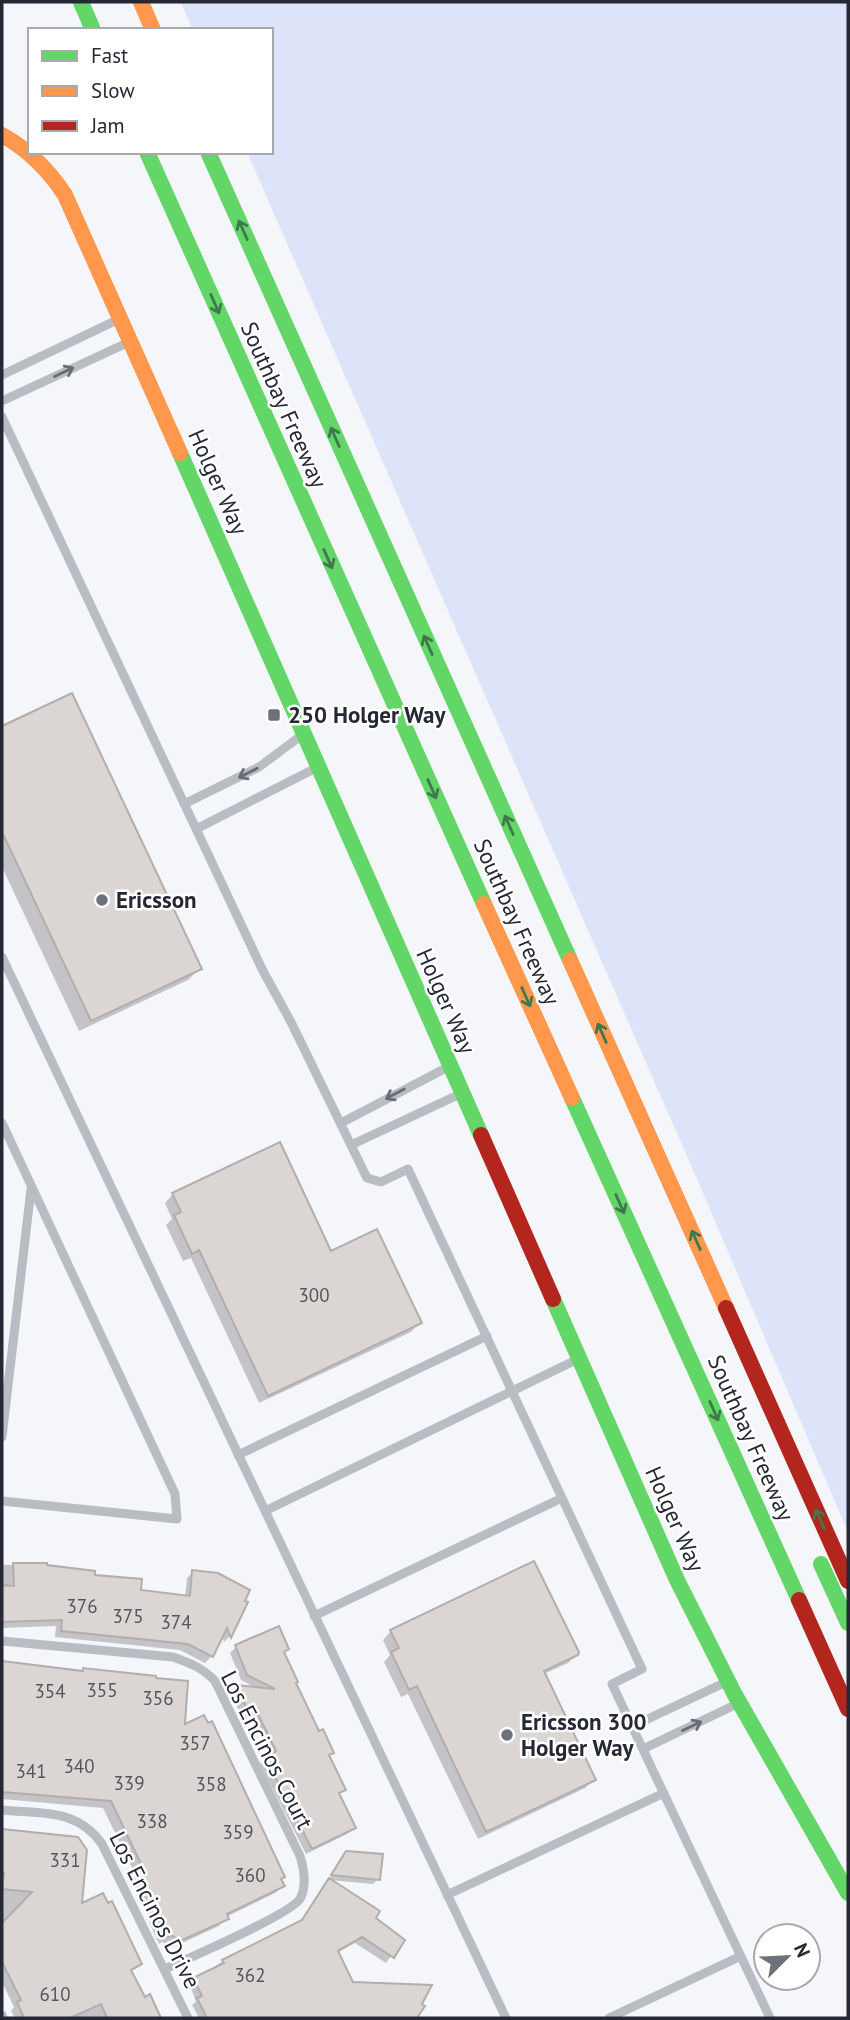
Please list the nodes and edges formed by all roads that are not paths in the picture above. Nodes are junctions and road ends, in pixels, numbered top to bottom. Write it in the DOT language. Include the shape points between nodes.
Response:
graph roads {
  1 [pos="81,2"];
  2 [pos="141,2"];
  3 [pos="92,28"];
  4 [pos="152,28"];
  5 [pos="2,135"];
  6 [pos="28,151"];
  7 [pos="32,154"];
  8 [pos="148,154"];
  9 [pos="209,154"];
  10 [pos="120,318"];
  11 [pos="130,342"];
  12 [pos="2,375"];
  13 [pos="2,401"];
  14 [pos="2,417"];
  15 [pos="304,734"];
  16 [pos="318,767"];
  17 [pos="184,804"];
  18 [pos="196,829"];
  19 [pos="2,957"];
  20 [pos="450,1066"];
  21 [pos="462,1094"];
  22 [pos="2,1123"];
  23 [pos="341,1123"];
  24 [pos="351,1145"];
  25 [pos="31,1186"];
  26 [pos="724,1303"];
  27 [pos="487,1336"];
  28 [pos="579,1359"];
  29 [pos="5,1378"];
  30 [pos="740,1380"];
  31 [pos="513,1391"];
  32 [pos="2,1437"];
  33 [pos="238,1455"];
  34 [pos="562,1498"];
  35 [pos="2,1500"];
  36 [pos="265,1511"];
  37 [pos="817,1555"];
  38 [pos="848,1581"];
  39 [pos="314,1616"];
  40 [pos="848,1623"];
  41 [pos="2,1642"];
  42 [pos="728,1681"];
  43 [pos="740,1703"];
  44 [pos="848,1709"];
  45 [pos="633,1726"];
  46 [pos="643,1749"];
  47 [pos="664,1793"];
  48 [pos="2,1810"];
  49 [pos="848,1893"];
  50 [pos="447,1895"];
  51 [pos="741,1956"];
  52 [pos="165,1969"];
  53 [pos="188,2018"];
  54 [pos="506,2018"];
  55 [pos="609,2018"];
  56 [pos="770,2018"];
  1 -- 3 [label="main road"];
  2 -- 4 [label="main road"];
  5 -- 6 [label="main road, Holger Way"];
  7 -- 10 [label="main road, Holger Way" via="63,191"];
  8 -- 44 [label="main road, Southbay Freeway, one-way"];
  26 -- 9 [label="main road, Southbay Freeway, one-way"];
  10 -- 11 [label="main road, Holger Way"];
  10 -- 12 [label="lane"];
  13 -- 11 [label="lane, one-way"];
  11 -- 15 [label="main road, Holger Way"];
  14 -- 17 [label="lane"];
  15 -- 16 [label="main road, Holger Way"];
  15 -- 17 [label="lane, one-way" via="259,767"];
  16 -- 18 [label="lane"];
  16 -- 20 [label="main road, Holger Way"];
  17 -- 18 [label="lane"];
  18 -- 23 [label="lane" via="262,971"];
  19 -- 33 [label="lane"];
  20 -- 21 [label="main road, Holger Way"];
  20 -- 23 [label="lane, one-way"];
  21 -- 24 [label="lane"];
  21 -- 28 [label="main road, Holger Way"];
  22 -- 25 [label="lane"];
  23 -- 24 [label="lane"];
  24 -- 27 [label="lane" via="366,1178 381,1182 408,1169"];
  25 -- 29 [label="lane"];
  25 -- 35 [label="lane" via="175,1494 177,1519"];
  26 -- 30 [label="main road" via="728,1348"];
  38 -- 26 [label="main road, Southbay Freeway, one-way"];
  27 -- 31 [label="lane"];
  27 -- 33 [label="lane"];
  28 -- 31 [label="lane"];
  28 -- 42 [label="main road, Holger Way" via="677,1580"];
  29 -- 32 [label="lane"];
  31 -- 34 [label="lane"];
  31 -- 36 [label="lane"];
  33 -- 36 [label="lane"];
  34 -- 39 [label="lane"];
  34 -- 45 [label="lane" via="642,1670 612,1684"];
  36 -- 39 [label="lane"];
  37 -- 40 [label="main road"];
  39 -- 50 [label="lane"];
  41 -- 52 [label="lane, Los Encinos Court" via="173,1657 193,1663 215,1681 300,1856 304,1884 299,1899 281,1913"];
  42 -- 43 [label="main road, Holger Way"];
  42 -- 45 [label="lane"];
  46 -- 43 [label="lane, one-way"];
  43 -- 49 [label="main road, Holger Way"];
  45 -- 46 [label="lane"];
  46 -- 47 [label="lane"];
  47 -- 50 [label="lane"];
  47 -- 51 [label="lane"];
  48 -- 52 [label="lane, Los Encinos Drive" via="67,1816 93,1830"];
  50 -- 54 [label="lane"];
  51 -- 55 [label="lane"];
  51 -- 56 [label="lane"];
  52 -- 53 [label="lane, Los Encinos Drive"];
}
